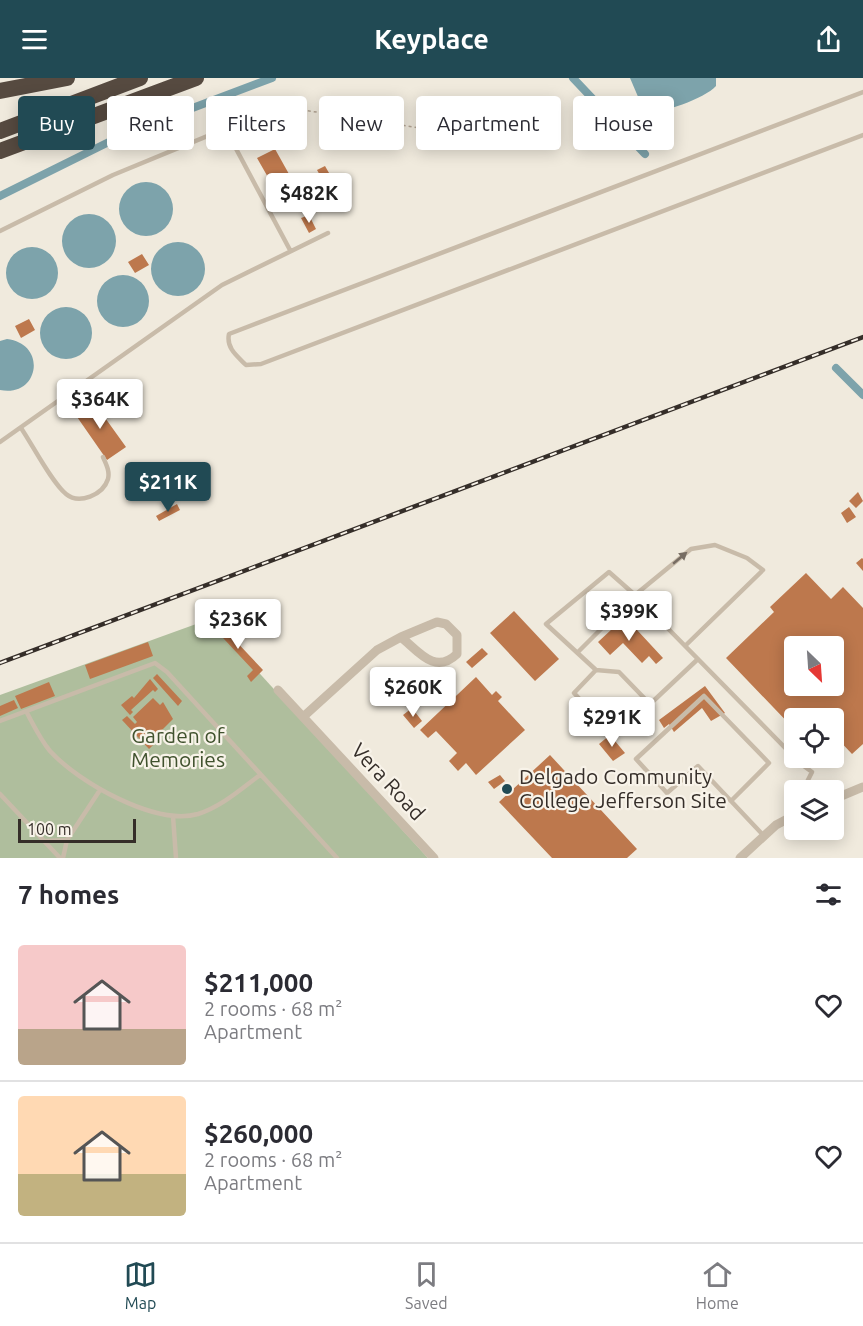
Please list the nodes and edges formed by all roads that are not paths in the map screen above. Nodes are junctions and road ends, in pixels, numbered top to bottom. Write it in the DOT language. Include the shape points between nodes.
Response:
graph roads {
  1 [pos="140,78"];
  2 [pos="196,78"];
  3 [pos="61,80"];
  4 [pos="0,86"];
  5 [pos="0,91"];
  6 [pos="863,92"];
  7 [pos="95,117"];
  8 [pos="0,131"];
  9 [pos="863,135"];
  10 [pos="206,136"];
  11 [pos="18,145"];
  12 [pos="19,150"];
  13 [pos="237,150"];
  14 [pos="0,151"];
  15 [pos="0,159"];
  16 [pos="0,231"];
  17 [pos="328,233"];
  18 [pos="290,250"];
  19 [pos="21,428"];
  20 [pos="0,442"];
  21 [pos="103,457"];
  22 [pos="635,595"];
  23 [pos="401,637"];
  24 [pos="685,646"];
  25 [pos="578,652"];
  26 [pos="698,659"];
  27 [pos="596,670"];
  28 [pos="278,690"];
  29 [pos="650,704"];
  30 [pos="26,711"];
  31 [pos="303,717"];
  32 [pos="0,721"];
  33 [pos="260,775"];
  34 [pos="809,780"];
  35 [pos="863,787"];
  36 [pos="100,790"];
  37 [pos="0,794"];
  38 [pos="844,795"];
  39 [pos="731,801"];
  40 [pos="173,816"];
  41 [pos="784,821"];
  42 [pos="764,836"];
  43 [pos="67,840"];
  44 [pos="44,841"];
  45 [pos="62,858"];
  46 [pos="176,858"];
  47 [pos="337,858"];
  48 [pos="434,858"];
  49 [pos="740,858"];
  1 -- 8 [label="highway"];
  2 -- 7 [label="highway"];
  3 -- 4 [label="highway"];
  3 -- 5 [label="highway"];
  6 -- 9 [label="lane" via="229,334 228,341 246,365 261,364"];
  10 -- 16 [label="lane" via="113,175"];
  11 -- 14 [label="highway"];
  12 -- 15 [label="highway"];
  13 -- 18 [label="lane"];
  17 -- 18 [label="lane"];
  18 -- 19 [label="lane" via="192,305"];
  19 -- 20 [label="lane"];
  19 -- 21 [label="lane" via="62,490 74,498 91,497 105,485 108,470"];
  22 -- 24 [label="lane"];
  22 -- 24 [label="lane, one-way" via="691,549 715,545 747,558 763,570"];
  22 -- 25 [label="lane"];
  22 -- 25 [label="lane" via="609,572 546,624"];
  23 -- 23 [label="street" via="428,624 446,624 457,635 457,654 448,663 437,664"];
  23 -- 31 [label="street" via="377,650"];
  24 -- 26 [label="lane"];
  25 -- 27 [label="lane"];
  26 -- 29 [label="lane"];
  26 -- 34 [label="lane" via="813,772"];
  27 -- 29 [label="lane" via="619,672"];
  27 -- 29 [label="lane" via="574,693 615,737"];
  28 -- 31 [label="street, Vera Road"];
  30 -- 32 [label="lane"];
  30 -- 33 [label="lane" via="155,663"];
  30 -- 36 [label="lane" via="48,749"];
  31 -- 48 [label="street, Vera Road"];
  33 -- 40 [label="lane" via="211,809"];
  33 -- 47 [label="lane"];
  35 -- 38 [label="street"];
  36 -- 40 [label="lane"];
  36 -- 43 [label="lane"];
  37 -- 44 [label="lane"];
  39 -- 39 [label="lane" via="698,766 667,793 636,759 704,696 768,762"];
  39 -- 42 [label="lane"];
  40 -- 46 [label="lane"];
  41 -- 42 [label="street"];
  42 -- 49 [label="street"];
  43 -- 44 [label="lane"];
  43 -- 45 [label="lane"];
  44 -- 45 [label="lane"];
}
